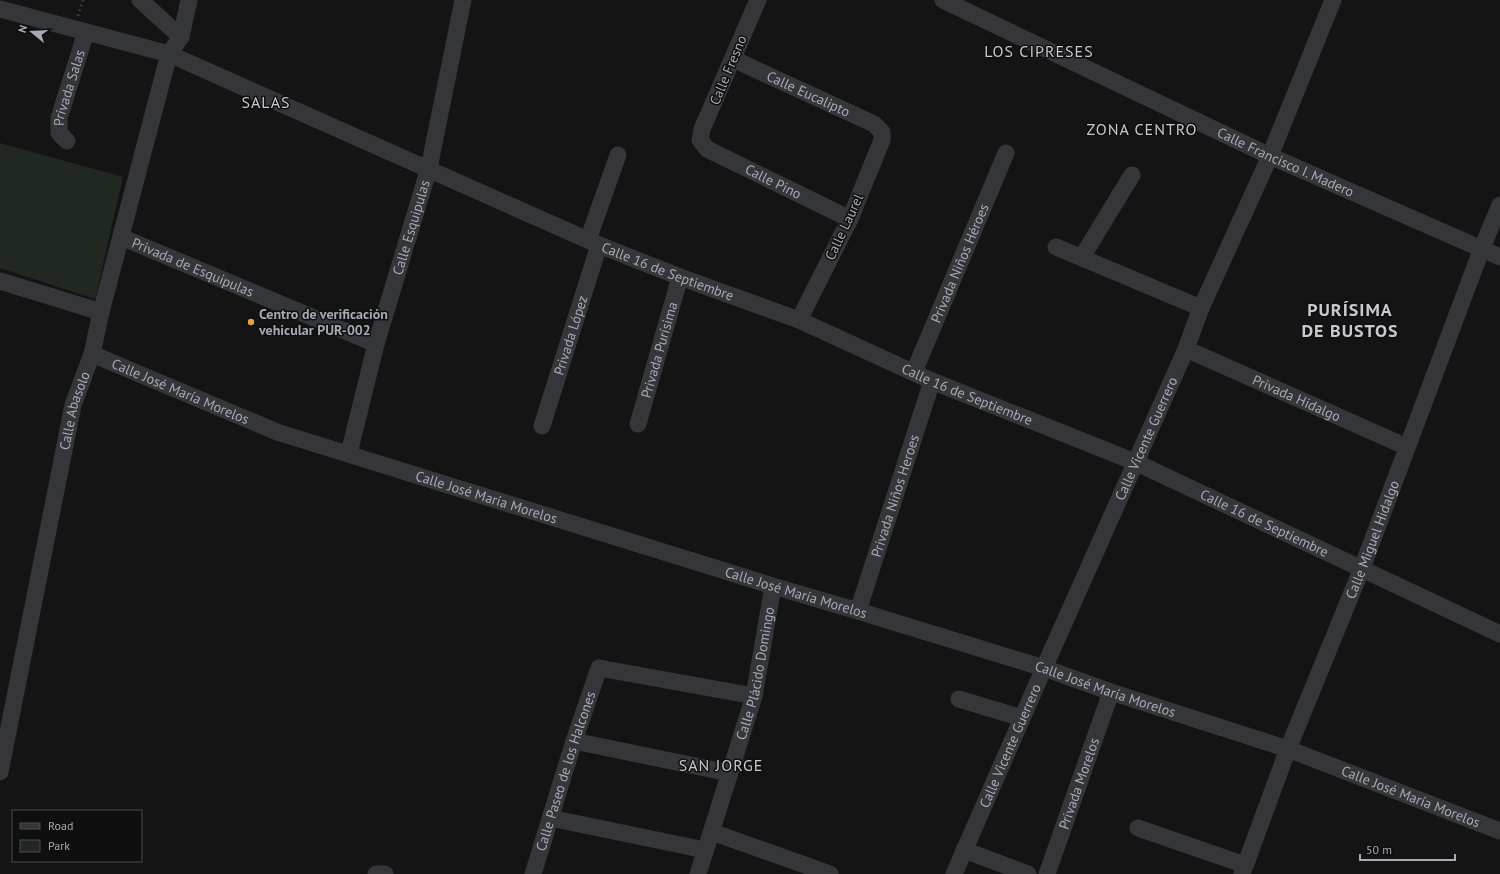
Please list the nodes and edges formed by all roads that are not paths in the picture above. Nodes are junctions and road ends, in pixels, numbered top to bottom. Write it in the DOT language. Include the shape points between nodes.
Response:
graph roads {
  1 [pos="140,0"];
  2 [pos="189,0"];
  3 [pos="463,0"];
  4 [pos="758,0"];
  5 [pos="943,0"];
  6 [pos="1333,0"];
  7 [pos="8,7"];
  8 [pos="86,32"];
  9 [pos="181,37"];
  10 [pos="169,54"];
  11 [pos="733,58"];
  12 [pos="882,132"];
  13 [pos="700,140"];
  14 [pos="67,141"];
  15 [pos="1006,153"];
  16 [pos="618,155"];
  17 [pos="1270,156"];
  18 [pos="429,168"];
  19 [pos="1132,176"];
  20 [pos="1500,205"];
  21 [pos="850,219"];
  22 [pos="121,237"];
  23 [pos="593,242"];
  24 [pos="1056,247"];
  25 [pos="1482,248"];
  26 [pos="1500,257"];
  27 [pos="1082,258"];
  28 [pos="680,276"];
  29 [pos="0,282"];
  30 [pos="1201,308"];
  31 [pos="101,312"];
  32 [pos="799,320"];
  33 [pos="376,344"];
  34 [pos="1186,349"];
  35 [pos="92,354"];
  36 [pos="914,372"];
  37 [pos="932,381"];
  38 [pos="638,424"];
  39 [pos="542,426"];
  40 [pos="1407,447"];
  41 [pos="349,453"];
  42 [pos="1135,462"];
  43 [pos="1362,568"];
  44 [pos="774,586"];
  45 [pos="858,610"];
  46 [pos="1500,634"];
  47 [pos="1044,668"];
  48 [pos="1111,692"];
  49 [pos="754,696"];
  50 [pos="959,699"];
  51 [pos="1022,718"];
  52 [pos="574,741"];
  53 [pos="1288,749"];
  54 [pos="0,772"];
  55 [pos="729,773"];
  56 [pos="550,818"];
  57 [pos="1138,828"];
  58 [pos="1500,831"];
  59 [pos="712,832"];
  60 [pos="705,850"];
  61 [pos="964,850"];
  62 [pos="1243,869"];
  63 [pos="376,874"];
  64 [pos="385,874"];
  65 [pos="533,874"];
  66 [pos="698,874"];
  67 [pos="830,874"];
  68 [pos="954,874"];
  69 [pos="1028,874"];
  70 [pos="1046,874"];
  1 -- 9 [label="street"];
  2 -- 9 [label="street"];
  3 -- 18 [label="street, Calle Esquipulas"];
  4 -- 11 [label="street, Calle Fresno"];
  5 -- 17 [label="street, Calle Francisco I. Madero"];
  6 -- 17 [label="street, Calle Vicente Guerrero"];
  7 -- 8 [label="street"];
  8 -- 10 [label="street"];
  8 -- 14 [label="street, Privada Salas" via="59,118 59,134"];
  9 -- 10 [label="street"];
  10 -- 18 [label="street, Calle 16 de Septiembre"];
  10 -- 22 [label="street, Calle Abasolo"];
  11 -- 12 [label="street, Calle Eucalipto" via="874,124"];
  11 -- 13 [label="street, Calle Fresno" via="702,129"];
  12 -- 21 [label="street, Calle Laurel" via="882,140"];
  13 -- 21 [label="street, Calle Pino" via="707,149"];
  15 -- 36 [label="street, Privada Niños Héroes"];
  16 -- 23 [label="street, Privada López"];
  17 -- 25 [label="street, Calle Francisco I. Madero"];
  17 -- 30 [label="street, Calle Vicente Guerrero"];
  18 -- 23 [label="street, Calle 16 de Septiembre"];
  18 -- 33 [label="street, Calle Esquipulas"];
  19 -- 27 [label="street"];
  20 -- 25 [label="street, Calle Miguel Hidalgo"];
  21 -- 32 [label="street, Calle Laurel"];
  22 -- 31 [label="street, Calle Abasolo"];
  22 -- 33 [label="street, Privada de Esquipulas"];
  23 -- 28 [label="street, Calle 16 de Septiembre"];
  23 -- 39 [label="street, Privada López"];
  24 -- 27 [label="street"];
  25 -- 26 [label="street, Calle Francisco I. Madero"];
  25 -- 40 [label="street, Calle Miguel Hidalgo"];
  27 -- 30 [label="street"];
  28 -- 32 [label="street, Calle 16 de Septiembre"];
  28 -- 38 [label="street, Privada Purísima"];
  29 -- 31 [label="street"];
  30 -- 34 [label="street, Calle Vicente Guerrero"];
  31 -- 35 [label="street, Calle Abasolo"];
  32 -- 36 [label="street, Calle 16 de Septiembre"];
  33 -- 41 [label="street, Calle Esquipulas"];
  34 -- 40 [label="street, Privada Hidalgo"];
  34 -- 42 [label="street, Calle Vicente Guerrero"];
  35 -- 41 [label="street, Calle José María Morelos" via="277,432"];
  35 -- 54 [label="street, Calle Abasolo" via="73,405"];
  36 -- 37 [label="street, Calle 16 de Septiembre"];
  37 -- 42 [label="street, Calle 16 de Septiembre"];
  37 -- 45 [label="street, Privada Niños Heroes"];
  40 -- 43 [label="street, Calle Miguel Hidalgo"];
  41 -- 44 [label="street, Calle José María Morelos"];
  42 -- 43 [label="street, Calle 16 de Septiembre"];
  42 -- 47 [label="street, Calle Vicente Guerrero"];
  43 -- 46 [label="street, Calle 16 de Septiembre"];
  43 -- 53 [label="street, Calle Miguel Hidalgo"];
  44 -- 45 [label="street, Calle José María Morelos"];
  44 -- 49 [label="street, Calle Plácido Domingo"];
  45 -- 47 [label="street, Calle José María Morelos"];
  47 -- 48 [label="street, Calle José María Morelos"];
  47 -- 51 [label="street, Calle Vicente Guerrero"];
  48 -- 53 [label="street, Calle José María Morelos"];
  48 -- 70 [label="street, Privada Morelos"];
  49 -- 52 [label="street, Calle Paseo de los Halcones" via="599,668"];
  49 -- 55 [label="street, Calle Plácido Domingo"];
  50 -- 51 [label="street"];
  51 -- 61 [label="street, Calle Vicente Guerrero"];
  52 -- 55 [label="street"];
  52 -- 56 [label="street, Calle Paseo de los Halcones"];
  53 -- 58 [label="street, Calle José María Morelos"];
  53 -- 62 [label="street, Calle Miguel Hidalgo"];
  55 -- 59 [label="street, Calle Plácido Domingo"];
  56 -- 60 [label="street"];
  56 -- 65 [label="street, Calle Paseo de los Halcones"];
  57 -- 62 [label="street"];
  59 -- 60 [label="street, Calle Plácido Domingo"];
  59 -- 67 [label="street"];
  60 -- 66 [label="street, Calle Plácido Domingo"];
  61 -- 68 [label="street, Calle Vicente Guerrero"];
  61 -- 69 [label="street"];
  63 -- 64 [label="street"];
}
